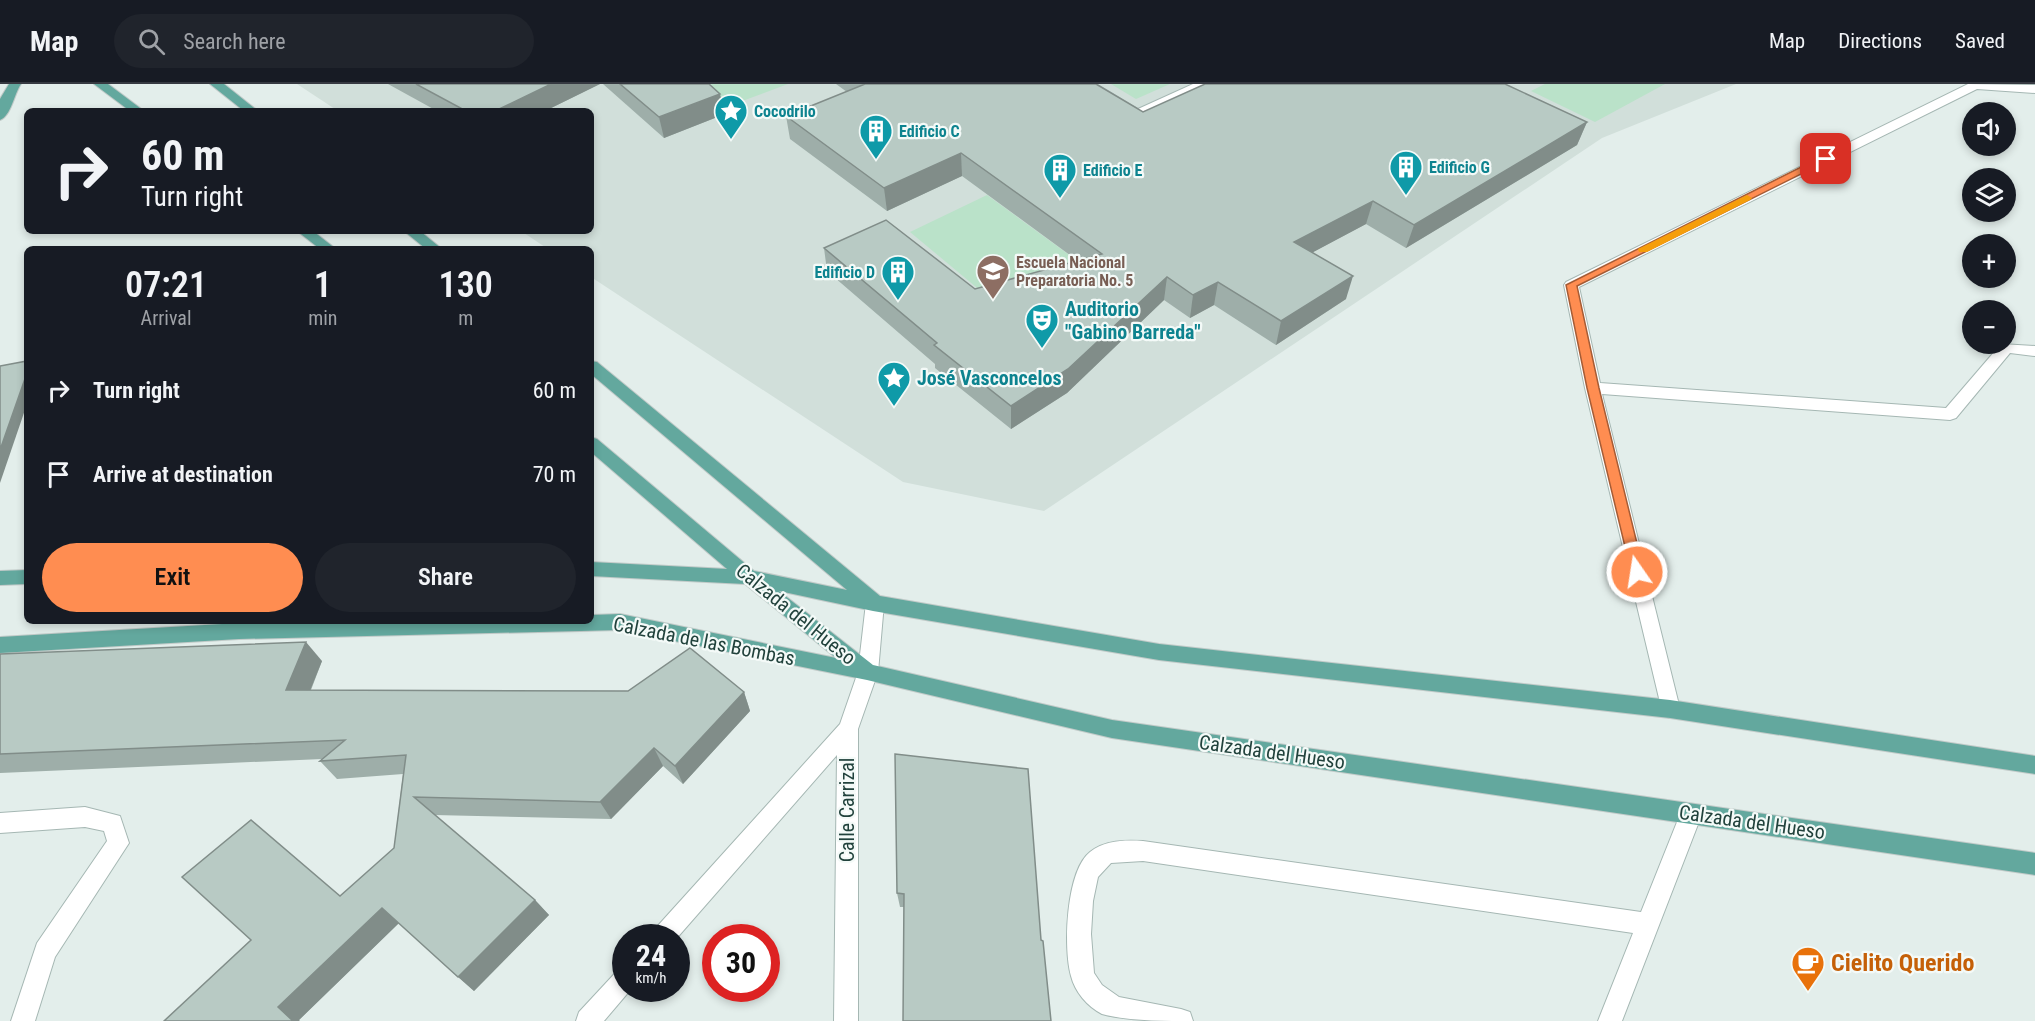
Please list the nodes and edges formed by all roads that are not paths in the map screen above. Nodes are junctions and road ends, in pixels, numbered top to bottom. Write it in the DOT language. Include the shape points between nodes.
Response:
graph roads {
  1 [pos="15,84"];
  2 [pos="101,84"];
  3 [pos="216,84"];
  4 [pos="1088,84"];
  5 [pos="1203,84"];
  6 [pos="1974,84"];
  7 [pos="2035,89"];
  8 [pos="134,108"];
  9 [pos="248,108"];
  10 [pos="0,116"];
  11 [pos="308,234"];
  12 [pos="415,234"];
  13 [pos="325,246"];
  14 [pos="431,246"];
  15 [pos="2035,351"];
  16 [pos="594,369"];
  17 [pos="1593,388"];
  18 [pos="594,445"];
  19 [pos="594,569"];
  20 [pos="24,577"];
  21 [pos="749,577"];
  22 [pos="0,578"];
  23 [pos="875,603"];
  24 [pos="594,623"];
  25 [pos="535,624"];
  26 [pos="0,645"];
  27 [pos="868,672"];
  28 [pos="1670,709"];
  29 [pos="848,729"];
  30 [pos="2035,765"];
  31 [pos="1691,813"];
  32 [pos="0,823"];
  33 [pos="2035,864"];
  34 [pos="674,924"];
  35 [pos="1647,924"];
  36 [pos="612,994"];
  37 [pos="23,1021"];
  38 [pos="588,1021"];
  39 [pos="846,1021"];
  40 [pos="1181,1021"];
  41 [pos="1610,1021"];
  1 -- 10 [label="main road"];
  2 -- 8 [label="main road"];
  3 -- 9 [label="main road"];
  4 -- 5 [label="street" via="1137,114"];
  6 -- 7 [label="street"];
  6 -- 17 [label="street" via="1571,285"];
  11 -- 13 [label="main road"];
  12 -- 14 [label="main road"];
  15 -- 17 [label="street" via="2006,348 1950,414"];
  16 -- 23 [label="main road"];
  17 -- 28 [label="street"];
  18 -- 21 [label="main road, Calzada del Hueso"];
  19 -- 21 [label="main road"];
  20 -- 22 [label="main road"];
  21 -- 23 [label="main road"];
  21 -- 27 [label="main road, Calzada del Hueso"];
  23 -- 27 [label="street, Calle Carrizal"];
  23 -- 28 [label="main road" via="1159,651"];
  24 -- 27 [label="main road, Calzada de las Bombas" via="620,622"];
  25 -- 26 [label="main road, Calzada de las Bombas" via="239,631"];
  27 -- 29 [label="street, Calle Carrizal"];
  27 -- 31 [label="main road, Calzada del Hueso" via="1112,729"];
  28 -- 30 [label="main road"];
  29 -- 34 [label="street"];
  29 -- 39 [label="street, Calle Carrizal"];
  31 -- 33 [label="main road, Calzada del Hueso"];
  31 -- 35 [label="street"];
  32 -- 37 [label="street" via="86,817 112,823 118,843 45,951"];
  35 -- 40 [label="street" via="1143,851 1123,850 1104,855 1091,866 1083,884 1082,977 1095,995 1116,1008"];
  35 -- 41 [label="street"];
  36 -- 38 [label="street"];
}
